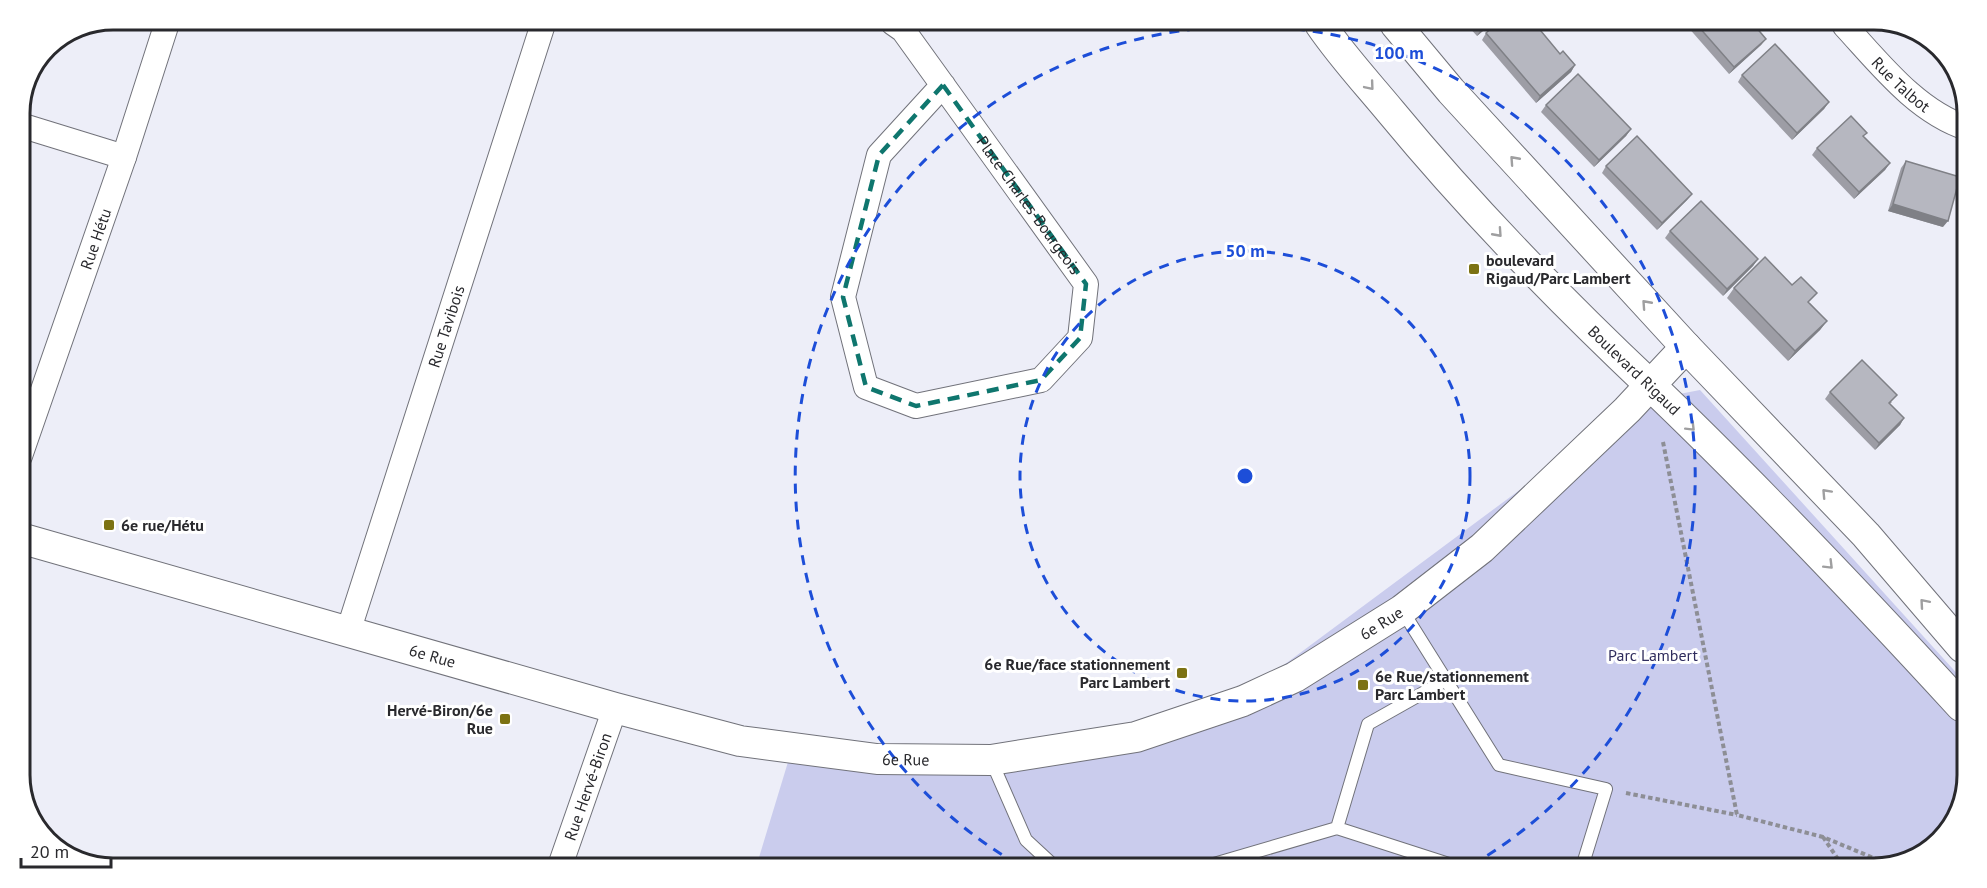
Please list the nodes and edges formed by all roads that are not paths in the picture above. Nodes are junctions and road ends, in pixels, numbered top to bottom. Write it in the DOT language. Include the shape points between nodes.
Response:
graph roads {
  1 [pos="165,30"];
  2 [pos="541,30"];
  3 [pos="903,30"];
  4 [pos="1325,30"];
  5 [pos="1400,30"];
  6 [pos="1848,30"];
  7 [pos="943,85"];
  8 [pos="1957,124"];
  9 [pos="30,128"];
  10 [pos="124,157"];
  11 [pos="1686,347"];
  12 [pos="1650,385"];
  13 [pos="30,427"];
  14 [pos="30,541"];
  15 [pos="1402,610"];
  16 [pos="348,632"];
  17 [pos="1957,641"];
  18 [pos="1446,680"];
  19 [pos="1956,687"];
  20 [pos="615,708"];
  21 [pos="991,760"];
  22 [pos="1337,828"];
  23 [pos="563,858"];
  24 [pos="1045,858"];
  25 [pos="1234,858"];
  26 [pos="1430,858"];
  27 [pos="1585,858"];
  1 -- 10 [label="street, Rue Hétu"];
  2 -- 16 [label="street, Rue Tavibois"];
  3 -- 7 [label="street, Place Charles-Bourgeois"];
  4 -- 12 [label="street, Boulevard Rigaud, one-way" via="1416,142 1508,244 1605,345"];
  11 -- 5 [label="street, one-way" via="1459,100"];
  6 -- 8 [label="street, Rue Talbot" via="1913,97"];
  7 -- 7 [label="street, Place Charles-Bourgeois" via="879,155 843,297 866,387 916,406 1041,380 1080,338 1086,284"];
  9 -- 10 [label="street"];
  10 -- 13 [label="street, Rue Hétu"];
  11 -- 12 [label="street, 6e Rue"];
  17 -- 11 [label="street, one-way" via="1866,536"];
  12 -- 15 [label="street, 6e Rue" via="1482,549"];
  12 -- 19 [label="street, Boulevard Rigaud, one-way"];
  14 -- 16 [label="street, 6e Rue"];
  15 -- 18 [label="lane"];
  15 -- 21 [label="street, 6e Rue" via="1294,677 1243,701 1136,737"];
  16 -- 20 [label="street, 6e Rue"];
  18 -- 22 [label="lane" via="1368,724"];
  18 -- 27 [label="lane" via="1498,765 1606,789"];
  20 -- 21 [label="street, 6e Rue" via="740,741 877,759"];
  20 -- 23 [label="street, Rue Hervé-Biron"];
  21 -- 24 [label="lane" via="1026,840"];
  22 -- 25 [label="lane"];
  22 -- 26 [label="lane"];
}
